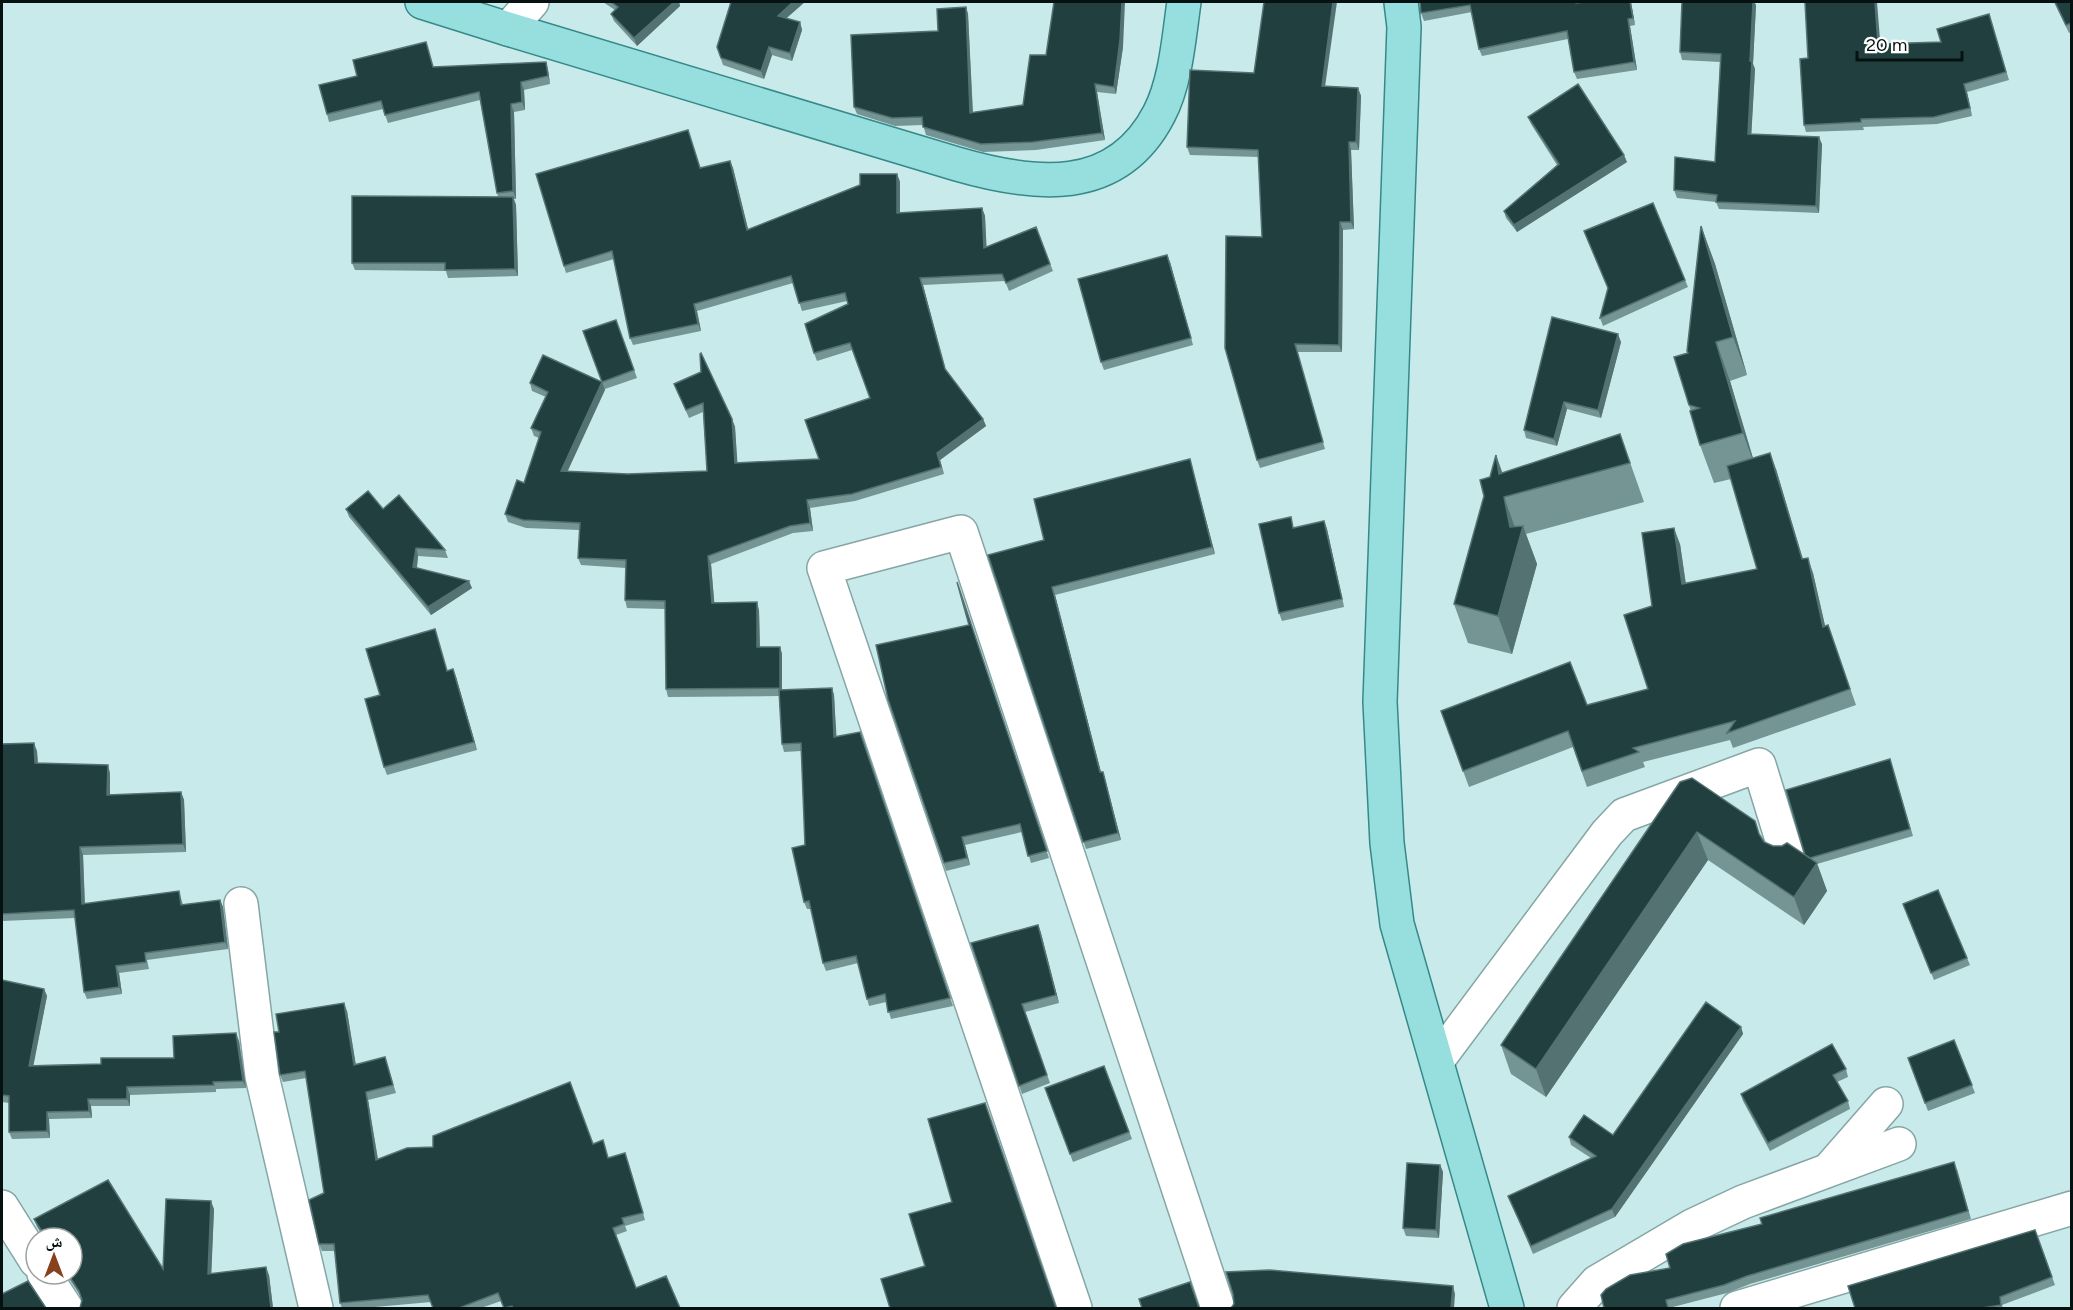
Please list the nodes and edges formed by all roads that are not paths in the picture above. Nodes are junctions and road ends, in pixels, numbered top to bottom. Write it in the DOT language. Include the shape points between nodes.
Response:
graph roads {
  1 [pos="422,2"];
  2 [pos="531,2"];
  3 [pos="1184,2"];
  4 [pos="1401,2"];
  5 [pos="508,29"];
  6 [pos="1787,856"];
  7 [pos="241,904"];
  8 [pos="1437,1061"];
  9 [pos="1886,1104"];
  10 [pos="1899,1144"];
  11 [pos="1828,1170"];
  12 [pos="2,1207"];
  13 [pos="2072,1208"];
  14 [pos="24,1242"];
  15 [pos="52,1286"];
  16 [pos="66,1308"];
  17 [pos="316,1308"];
  18 [pos="1075,1308"];
  19 [pos="1218,1308"];
  20 [pos="1507,1308"];
  21 [pos="1574,1308"];
  22 [pos="1737,1308"];
  1 -- 5 [label="main road"];
  2 -- 5 [label="street"];
  3 -- 5 [label="main road" via="1171,77 1160,112 1141,142 1095,174 1053,180 990,174"];
  4 -- 8 [label="main road" via="1404,39 1380,702 1387,843 1397,924"];
  6 -- 8 [label="street" via="1759,765 1624,815"];
  7 -- 17 [label="street" via="262,1076"];
  8 -- 20 [label="main road"];
  9 -- 11 [label="street"];
  10 -- 11 [label="street"];
  11 -- 21 [label="street" via="1692,1226 1597,1282"];
  12 -- 14 [label="street"];
  13 -- 22 [label="street"];
  15 -- 16 [label="street"];
  18 -- 19 [label="street" via="824,568 961,532"];
}
